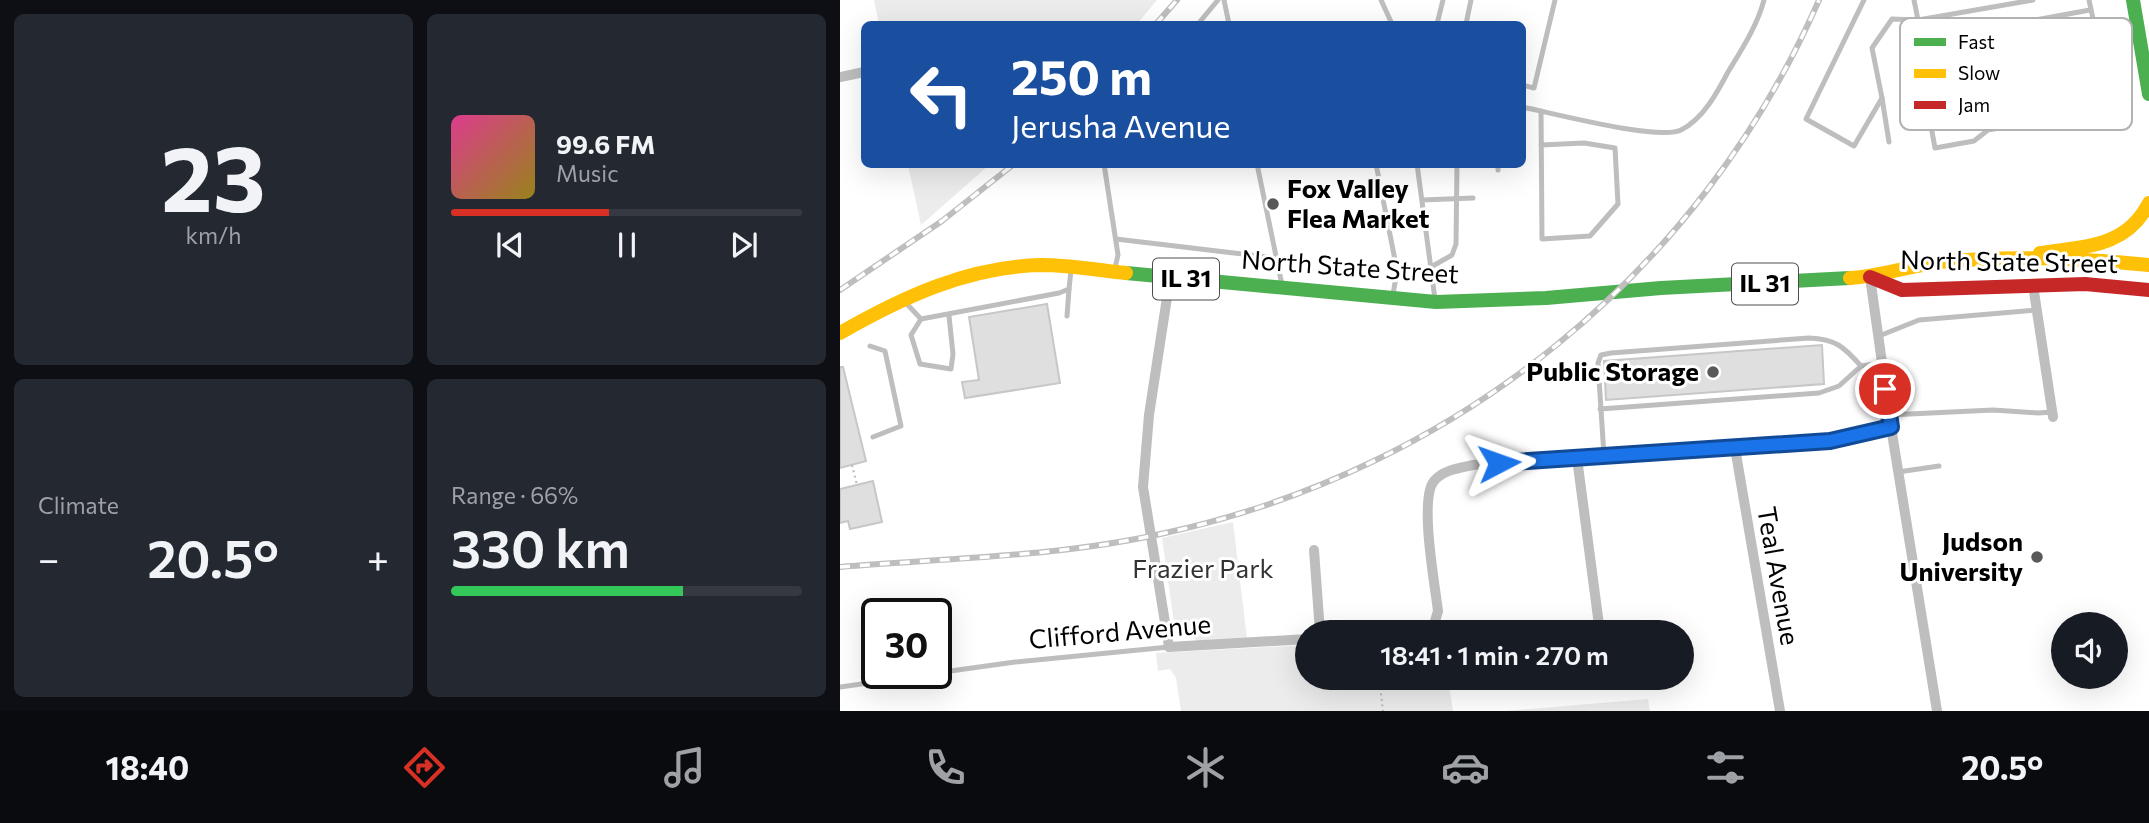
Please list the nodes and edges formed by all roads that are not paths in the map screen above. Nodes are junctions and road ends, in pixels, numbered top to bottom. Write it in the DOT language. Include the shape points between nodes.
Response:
graph roads {
  1 [pos="1218,0"];
  2 [pos="1224,0"];
  3 [pos="1381,0"];
  4 [pos="1443,0"];
  5 [pos="1471,0"];
  6 [pos="1555,0"];
  7 [pos="1764,0"];
  8 [pos="1864,0"];
  9 [pos="1914,0"];
  10 [pos="2033,0"];
  11 [pos="2089,0"];
  12 [pos="2133,0"];
  13 [pos="1996,3"];
  14 [pos="2090,10"];
  15 [pos="1918,18"];
  16 [pos="1927,18"];
  17 [pos="2046,18"];
  18 [pos="2092,18"];
  19 [pos="1900,19"];
  20 [pos="1200,21"];
  21 [pos="1228,21"];
  22 [pos="1391,21"];
  23 [pos="1438,21"];
  24 [pos="1467,21"];
  25 [pos="861,73"];
  26 [pos="840,77"];
  27 [pos="1526,86"];
  28 [pos="2149,94"];
  29 [pos="1882,98"];
  30 [pos="1526,108"];
  31 [pos="1541,111"];
  32 [pos="1932,130"];
  33 [pos="1988,130"];
  34 [pos="1889,142"];
  35 [pos="1541,145"];
  36 [pos="1105,168"];
  37 [pos="1258,168"];
  38 [pos="1377,168"];
  39 [pos="1418,168"];
  40 [pos="1457,168"];
  41 [pos="1473,198"];
  42 [pos="1457,199"];
  43 [pos="1422,200"];
  44 [pos="2149,203"];
  45 [pos="1116,239"];
  46 [pos="2012,257"];
  47 [pos="1276,258"];
  48 [pos="2149,265"];
  49 [pos="1072,266"];
  50 [pos="1431,267"];
  51 [pos="1115,271"];
  52 [pos="1870,277"];
  53 [pos="1170,278"];
  54 [pos="2033,285"];
  55 [pos="1282,288"];
  56 [pos="1069,289"];
  57 [pos="2149,290"];
  58 [pos="1392,298"];
  59 [pos="903,300"];
  60 [pos="1436,302"];
  61 [pos="2037,310"];
  62 [pos="949,316"];
  63 [pos="1067,316"];
  64 [pos="921,319"];
  65 [pos="840,333"];
  66 [pos="1878,337"];
  67 [pos="870,346"];
  68 [pos="1882,363"];
  69 [pos="1861,366"];
  70 [pos="1600,409"];
  71 [pos="2053,414"];
  72 [pos="1889,415"];
  73 [pos="1891,427"];
  74 [pos="873,437"];
  75 [pos="1735,448"];
  76 [pos="1604,456"];
  77 [pos="1577,458"];
  78 [pos="1940,466"];
  79 [pos="1898,472"];
  80 [pos="1314,550"];
  81 [pos="1319,620"];
  82 [pos="1435,620"];
  83 [pos="1598,620"];
  84 [pos="1295,640"];
  85 [pos="1169,647"];
  86 [pos="952,671"];
  87 [pos="861,684"];
  88 [pos="840,687"];
  89 [pos="1780,711"];
  90 [pos="1937,711"];
  1 -- 20 [label="lane"];
  2 -- 21 [label="lane"];
  3 -- 22 [label="lane"];
  4 -- 23 [label="lane"];
  5 -- 24 [label="lane"];
  6 -- 27 [label="lane" via="1534,88"];
  7 -- 31 [label="lane" via="1726,77 1699,118 1679,131 1656,134"];
  8 -- 29 [label="lane" via="1806,119 1854,146"];
  9 -- 15 [label="lane"];
  10 -- 13 [label="lane"];
  11 -- 14 [label="lane"];
  12 -- 28 [label="main road"];
  13 -- 16 [label="lane"];
  14 -- 17 [label="lane"];
  14 -- 18 [label="lane"];
  19 -- 29 [label="lane" via="1892,19 1872,48"];
  25 -- 26 [label="street"];
  29 -- 34 [label="lane"];
  30 -- 31 [label="lane"];
  31 -- 35 [label="lane"];
  32 -- 33 [label="lane" via="1935,148 1973,141"];
  35 -- 35 [label="lane" via="1542,239 1590,236 1618,204 1615,148 1584,143"];
  36 -- 45 [label="lane"];
  37 -- 47 [label="lane"];
  38 -- 58 [label="lane" via="1397,270"];
  39 -- 43 [label="lane"];
  40 -- 42 [label="lane"];
  41 -- 42 [label="lane"];
  42 -- 43 [label="lane"];
  42 -- 50 [label="lane" via="1452,255"];
  43 -- 50 [label="lane"];
  44 -- 46 [label="main road" via="2133,228 2110,242"];
  45 -- 47 [label="lane"];
  45 -- 51 [label="lane"];
  46 -- 48 [label="main road, North State Street / IL 31"];
  46 -- 52 [label="main road, North State Street / IL 31" via="1901,267"];
  47 -- 55 [label="lane"];
  49 -- 51 [label="main road, North State Street / IL 31"];
  49 -- 56 [label="lane"];
  49 -- 59 [label="main road, North State Street / IL 31" via="1032,265 979,272"];
  50 -- 60 [label="lane"];
  51 -- 53 [label="main road, North State Street / IL 31"];
  52 -- 54 [label="main road, North State Street / IL 31" via="1902,290"];
  52 -- 60 [label="main road, North State Street / IL 31"];
  52 -- 66 [label="street"];
  53 -- 55 [label="main road, North State Street / IL 31"];
  53 -- 85 [label="street" via="1143,488"];
  54 -- 57 [label="main road, North State Street / IL 31"];
  54 -- 61 [label="street"];
  55 -- 58 [label="main road, North State Street / IL 31"];
  56 -- 62 [label="lane"];
  56 -- 63 [label="lane"];
  58 -- 60 [label="main road, North State Street / IL 31"];
  59 -- 64 [label="lane"];
  59 -- 65 [label="main road, North State Street / IL 31"];
  61 -- 66 [label="lane" via="1919,320"];
  61 -- 71 [label="street"];
  62 -- 64 [label="lane"];
  62 -- 64 [label="lane" via="951,369 920,364 911,335"];
  66 -- 68 [label="street"];
  67 -- 74 [label="lane" via="886,351 901,426"];
  68 -- 69 [label="lane"];
  68 -- 72 [label="street"];
  69 -- 70 [label="lane" via="1839,386 1819,393"];
  69 -- 70 [label="lane" via="1844,347 1825,339 1611,353 1601,355 1598,363"];
  70 -- 76 [label="lane"];
  71 -- 72 [label="lane" via="1993,410"];
  72 -- 73 [label="street"];
  73 -- 75 [label="street" via="1830,441"];
  73 -- 79 [label="street"];
  75 -- 76 [label="street"];
  75 -- 89 [label="street, Teal Avenue"];
  76 -- 77 [label="street"];
  77 -- 82 [label="street" via="1473,465 1442,474 1433,482 1426,504"];
  77 -- 83 [label="street"];
  78 -- 79 [label="lane"];
  79 -- 90 [label="street"];
  80 -- 81 [label="street"];
  84 -- 85 [label="street, Clifford Avenue"];
  85 -- 86 [label="lane, Clifford Avenue"];
  87 -- 88 [label="lane, Clifford Avenue"];
}
